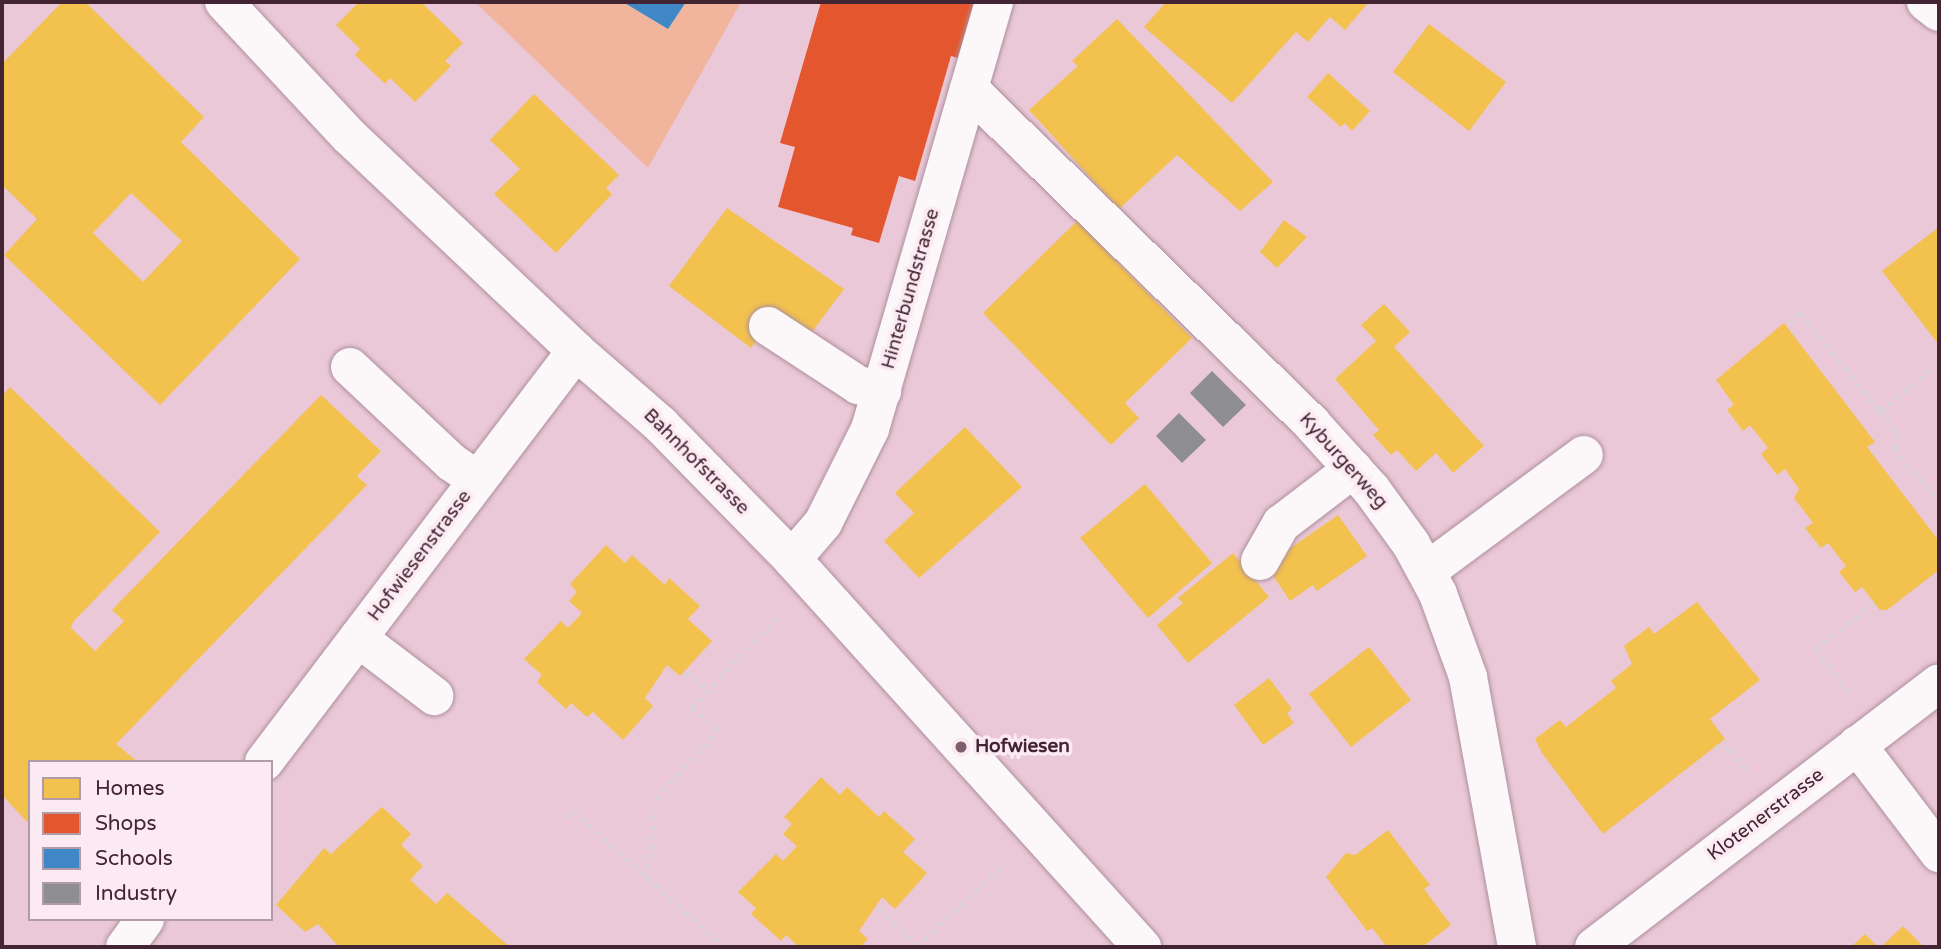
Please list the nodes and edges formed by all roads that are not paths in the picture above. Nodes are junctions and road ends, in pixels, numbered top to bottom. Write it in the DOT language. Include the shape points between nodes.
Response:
graph roads {
  1 [pos="224,2"];
  2 [pos="994,2"];
  3 [pos="1926,2"];
  4 [pos="1939,12"];
  5 [pos="969,89"];
  6 [pos="768,326"];
  7 [pos="576,351"];
  8 [pos="349,367"];
  9 [pos="881,391"];
  10 [pos="1584,455"];
  11 [pos="1353,468"];
  12 [pos="478,480"];
  13 [pos="792,559"];
  14 [pos="1260,561"];
  15 [pos="1427,571"];
  16 [pos="358,638"];
  17 [pos="1939,683"];
  18 [pos="434,696"];
  19 [pos="1857,746"];
  20 [pos="266,760"];
  21 [pos="1939,853"];
  22 [pos="144,921"];
  23 [pos="125,947"];
  24 [pos="1142,947"];
  25 [pos="1517,947"];
  26 [pos="1594,947"];
  1 -- 7 [label="street, Bahnhofstrasse" via="349,136"];
  2 -- 5 [label="street, Hinterbundstrasse"];
  3 -- 4 [label="street"];
  5 -- 9 [label="street, Hinterbundstrasse"];
  5 -- 11 [label="street, Kyburgerweg"];
  6 -- 9 [label="street" via="858,385"];
  7 -- 12 [label="street, Hofwiesenstrasse"];
  7 -- 13 [label="street, Bahnhofstrasse" via="661,425"];
  8 -- 12 [label="street" via="451,462"];
  9 -- 13 [label="street, Hinterbundstrasse" via="870,429 823,523"];
  10 -- 15 [label="street"];
  11 -- 14 [label="street" via="1281,524"];
  11 -- 15 [label="street, Kyburgerweg"];
  12 -- 16 [label="street, Hofwiesenstrasse"];
  13 -- 24 [label="street, Bahnhofstrasse"];
  15 -- 25 [label="street, Kyburgerweg" via="1459,648 1478,716"];
  16 -- 18 [label="street"];
  16 -- 20 [label="street, Hofwiesenstrasse"];
  17 -- 19 [label="street, Klotenerstrasse"];
  19 -- 21 [label="street"];
  19 -- 26 [label="street, Klotenerstrasse"];
  22 -- 23 [label="street"];
}
